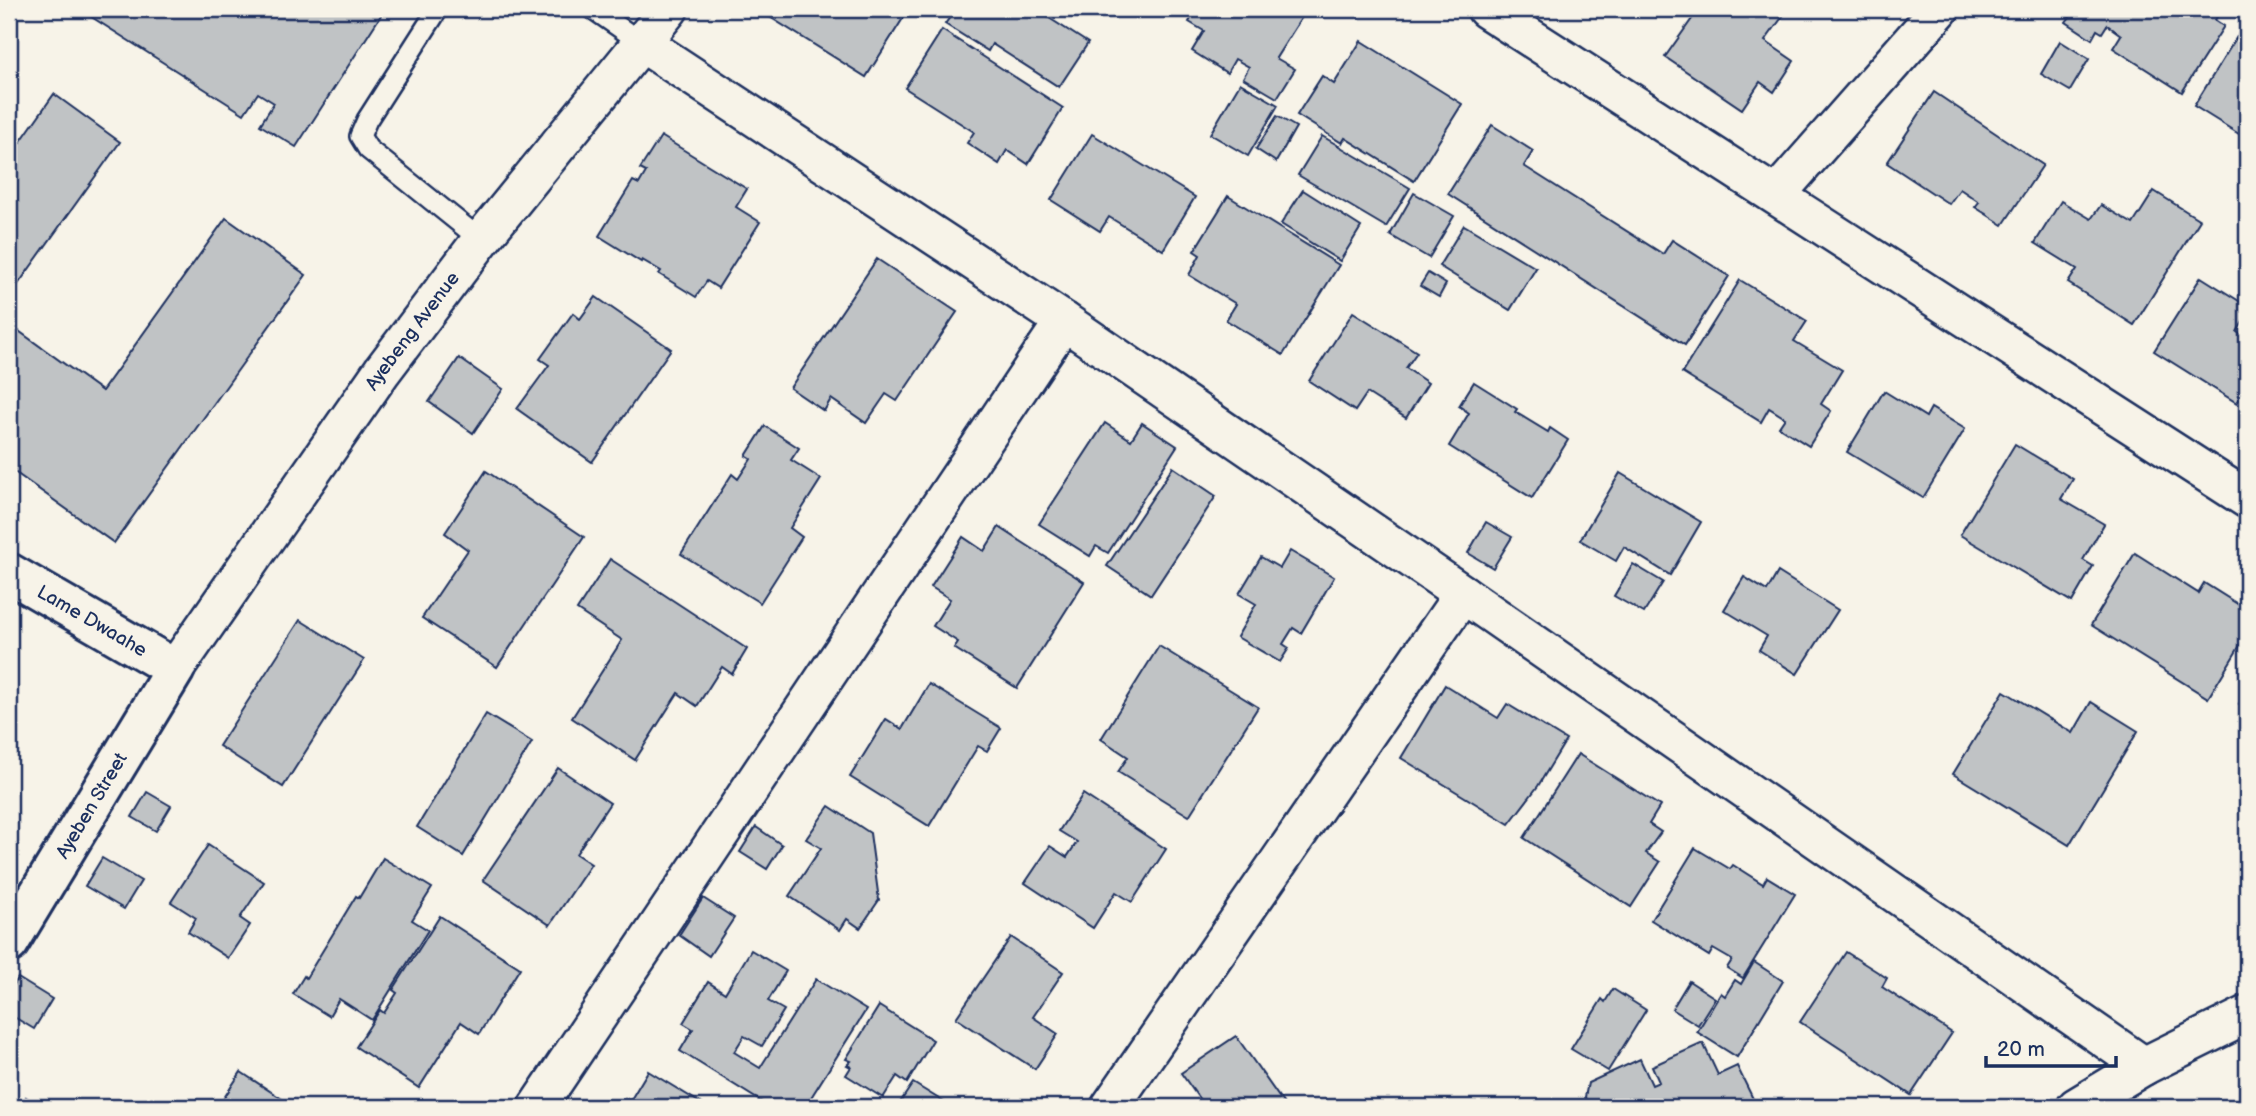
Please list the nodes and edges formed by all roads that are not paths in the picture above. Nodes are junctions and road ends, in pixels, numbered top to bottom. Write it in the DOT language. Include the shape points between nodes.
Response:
graph roads {
  1 [pos="438,9"];
  2 [pos="593,9"];
  3 [pos="669,9"];
  4 [pos="1486,9"];
  5 [pos="1940,9"];
  6 [pos="642,43"];
  7 [pos="1776,195"];
  8 [pos="481,240"];
  9 [pos="1064,321"];
  10 [pos="2247,499"];
  11 [pos="9,573"];
  12 [pos="1463,594"];
  13 [pos="175,669"];
  14 [pos="9,943"];
  15 [pos="2247,1015"];
  16 [pos="2144,1066"];
  17 [pos="537,1107"];
  18 [pos="1110,1107"];
  19 [pos="2076,1107"];
  1 -- 8 [label="lane" via="360,136 368,149"];
  2 -- 6 [label="lane"];
  3 -- 6 [label="street, Ayebeng Avenue"];
  4 -- 7 [label="street"];
  5 -- 7 [label="street"];
  6 -- 8 [label="street, Ayebeng Avenue"];
  6 -- 9 [label="street"];
  7 -- 10 [label="street"];
  8 -- 13 [label="street, Ayebeng Avenue" via="382,371"];
  9 -- 12 [label="street"];
  9 -- 17 [label="street"];
  11 -- 13 [label="street, Lame Dwaahe"];
  12 -- 16 [label="street"];
  12 -- 18 [label="street"];
  13 -- 14 [label="street, Ayeben Street"];
  15 -- 16 [label="street"];
  16 -- 19 [label="street"];
}
